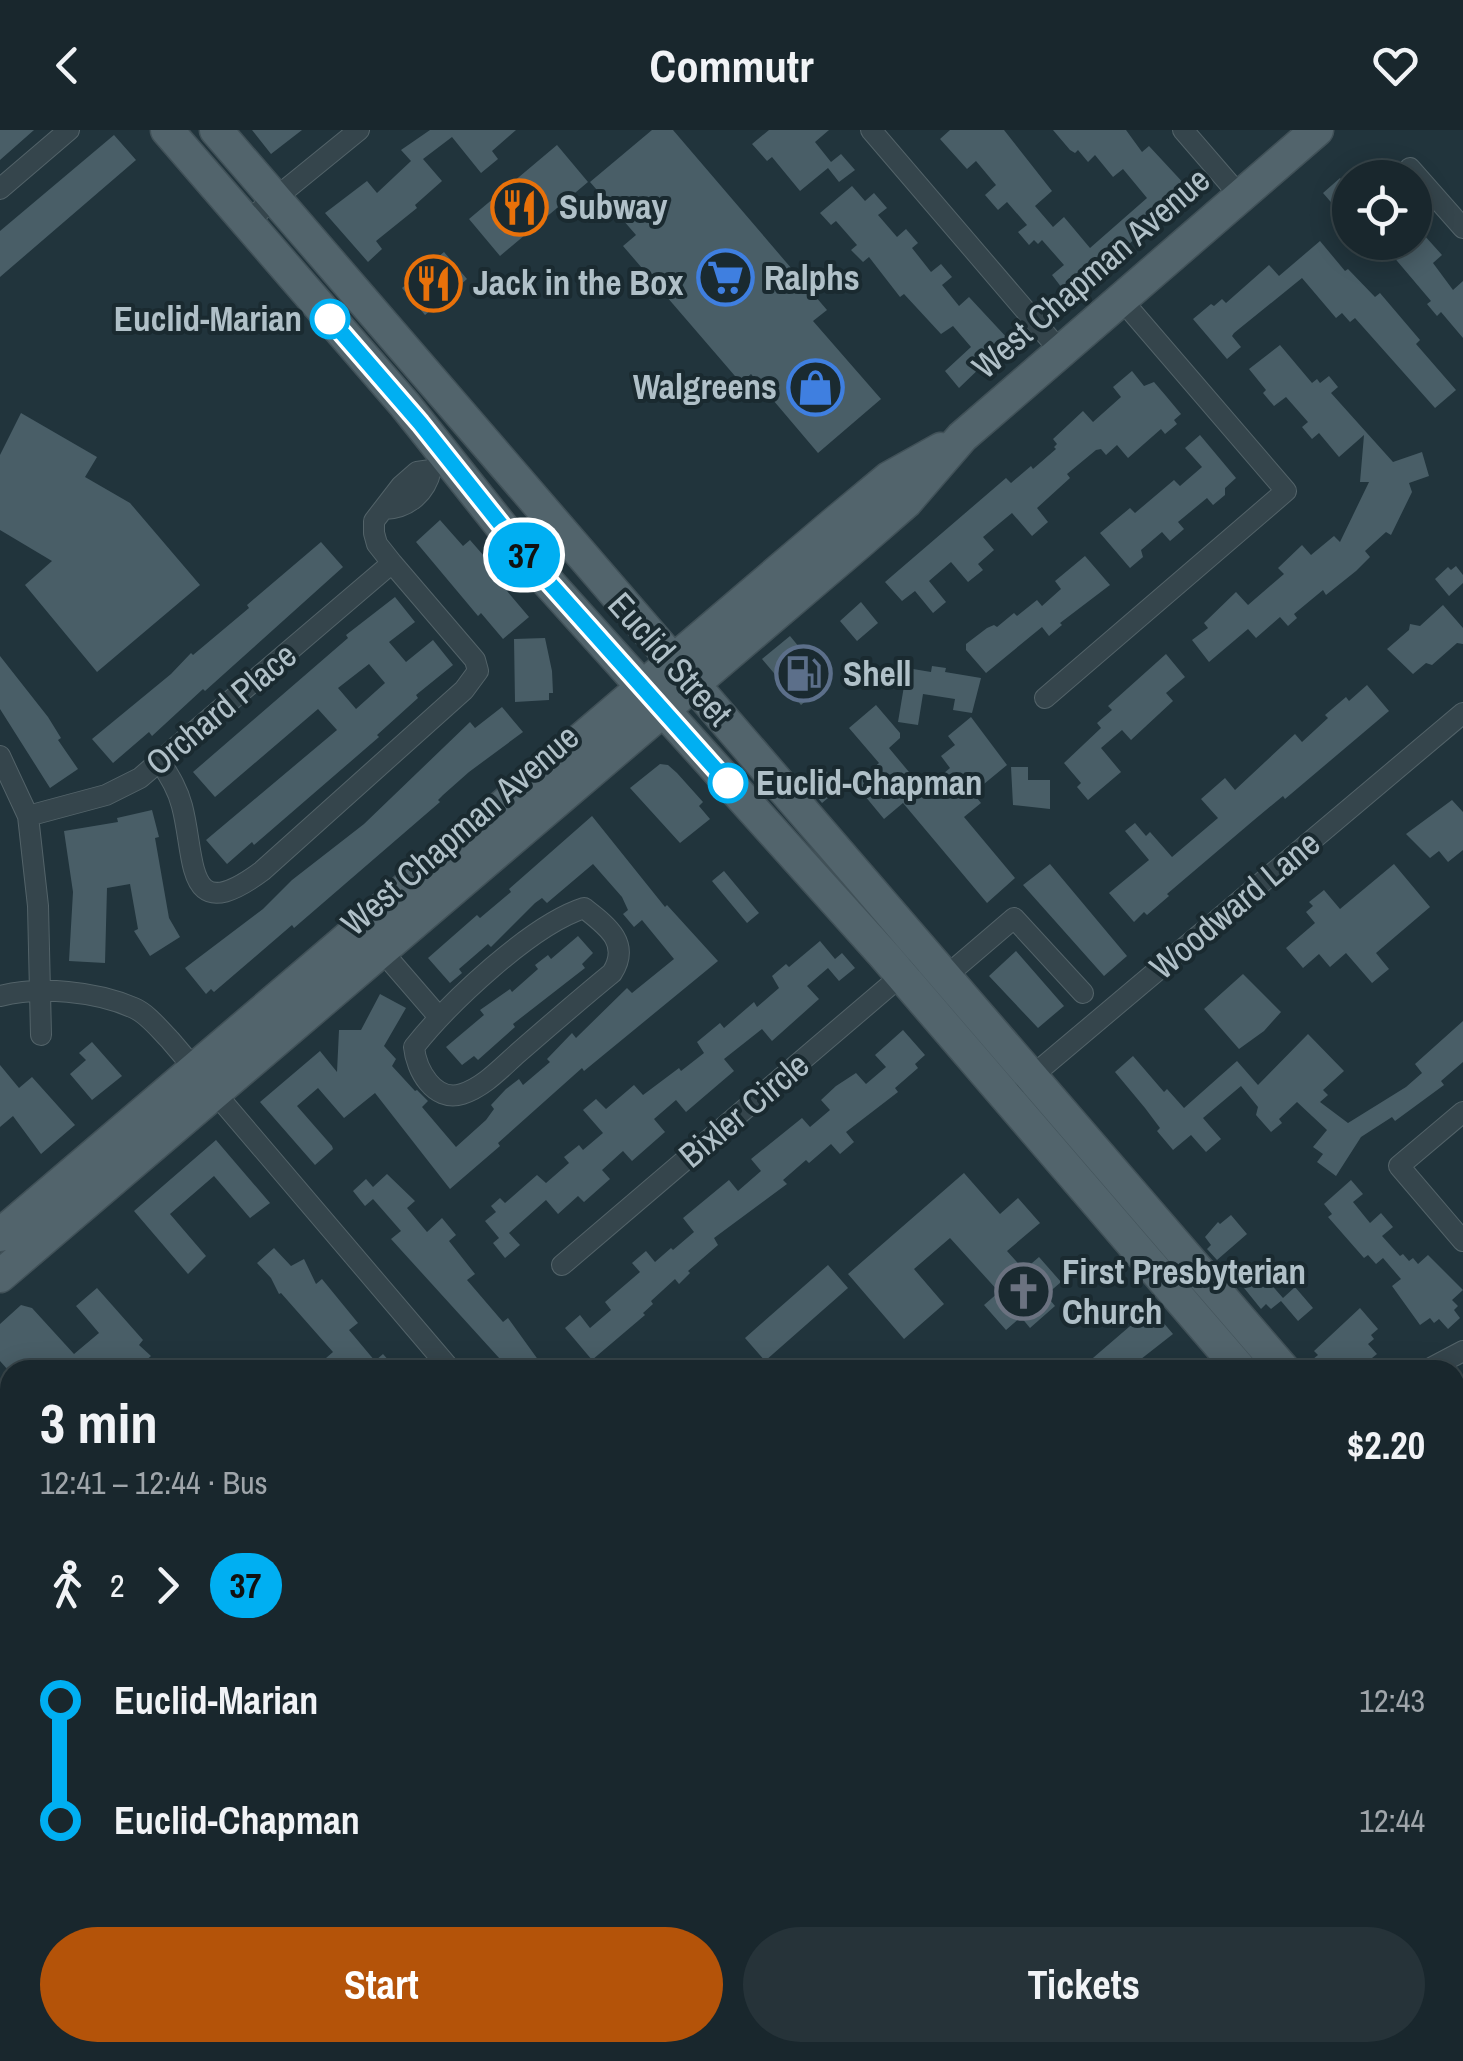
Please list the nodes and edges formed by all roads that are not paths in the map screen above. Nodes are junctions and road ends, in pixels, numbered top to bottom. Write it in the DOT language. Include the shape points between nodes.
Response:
graph roads {
  1 [pos="68,130"];
  2 [pos="167,130"];
  3 [pos="216,130"];
  4 [pos="359,130"];
  5 [pos="871,130"];
  6 [pos="1184,130"];
  7 [pos="1317,130"];
  8 [pos="0,189"];
  9 [pos="1432,193"];
  10 [pos="1240,196"];
  11 [pos="276,200"];
  12 [pos="246,222"];
  13 [pos="1463,228"];
  14 [pos="1121,299"];
  15 [pos="352,344"];
  16 [pos="1062,352"];
  17 [pos="450,402"];
  18 [pos="420,423"];
  19 [pos="439,463"];
  20 [pos="516,479"];
  21 [pos="392,563"];
  22 [pos="683,672"];
  23 [pos="1045,698"];
  24 [pos="651,699"];
  25 [pos="1463,713"];
  26 [pos="0,756"];
  27 [pos="161,763"];
  28 [pos="28,816"];
  29 [pos="371,939"];
  30 [pos="924,969"];
  31 [pos="39,992"];
  32 [pos="1083,993"];
  33 [pos="0,996"];
  34 [pos="438,1016"];
  35 [pos="41,1034"];
  36 [pos="204,1082"];
  37 [pos="1019,1087"];
  38 [pos="1463,1112"];
  39 [pos="0,1235"];
  40 [pos="1463,1242"];
  41 [pos="562,1265"];
  42 [pos="1177,1271"];
  43 [pos="0,1276"];
  44 [pos="442,1360"];
  45 [pos="1235,1360"];
  46 [pos="1273,1360"];
  1 -- 8 [label="street"];
  2 -- 12 [label="main road, Euclid Street"];
  3 -- 11 [label="main road, Euclid Street"];
  4 -- 11 [label="street"];
  5 -- 16 [label="street"];
  6 -- 10 [label="street"];
  7 -- 10 [label="main road, West Chapman Avenue"];
  9 -- 13 [label="street"];
  10 -- 14 [label="main road, West Chapman Avenue"];
  11 -- 12 [label="street"];
  11 -- 17 [label="main road, Euclid Street"];
  12 -- 15 [label="main road, Euclid Street"];
  14 -- 16 [label="main road, West Chapman Avenue"];
  14 -- 23 [label="street" via="1286,491"];
  15 -- 17 [label="main road" via="370,340 416,394 438,406"];
  15 -- 18 [label="main road, Euclid Street"];
  16 -- 22 [label="main road, West Chapman Avenue" via="962,436 906,502"];
  17 -- 20 [label="main road, Euclid Street"];
  18 -- 19 [label="main road, Euclid Street"];
  18 -- 20 [label="main road" via="443,422 496,478"];
  19 -- 21 [label="street" via="401,486 374,521 377,544"];
  19 -- 24 [label="main road, Euclid Street"];
  20 -- 22 [label="main road, Euclid Street"];
  21 -- 27 [label="street, Orchard Place"];
  21 -- 27 [label="street" via="478,670 437,716 240,888 210,892 196,878 180,799"];
  22 -- 24 [label="main road, West Chapman Avenue"];
  22 -- 30 [label="main road, Euclid Street"];
  24 -- 29 [label="main road, West Chapman Avenue"];
  24 -- 30 [label="main road, Euclid Street"];
  25 -- 37 [label="street, Woodward Lane"];
  26 -- 28 [label="street"];
  27 -- 28 [label="street, Orchard Place" via="106,795"];
  28 -- 31 [label="street"];
  29 -- 34 [label="street"];
  29 -- 36 [label="main road, West Chapman Avenue"];
  30 -- 32 [label="street, Bixler Circle" via="1014,918"];
  30 -- 37 [label="main road, Euclid Street"];
  30 -- 41 [label="street, Bixler Circle"];
  31 -- 33 [label="street"];
  31 -- 35 [label="street"];
  31 -- 36 [label="street" via="87,995 138,1009"];
  34 -- 34 [label="street" via="564,914 584,908 620,945 612,973 486,1082 462,1094 448,1096 416,1067 414,1047"];
  36 -- 39 [label="main road, West Chapman Avenue"];
  36 -- 43 [label="main road, West Chapman Avenue"];
  36 -- 44 [label="street"];
  37 -- 42 [label="main road, Euclid Street"];
  38 -- 40 [label="street" via="1399,1166"];
  42 -- 45 [label="main road, Euclid Street"];
  42 -- 46 [label="main road, Euclid Street"];
}
